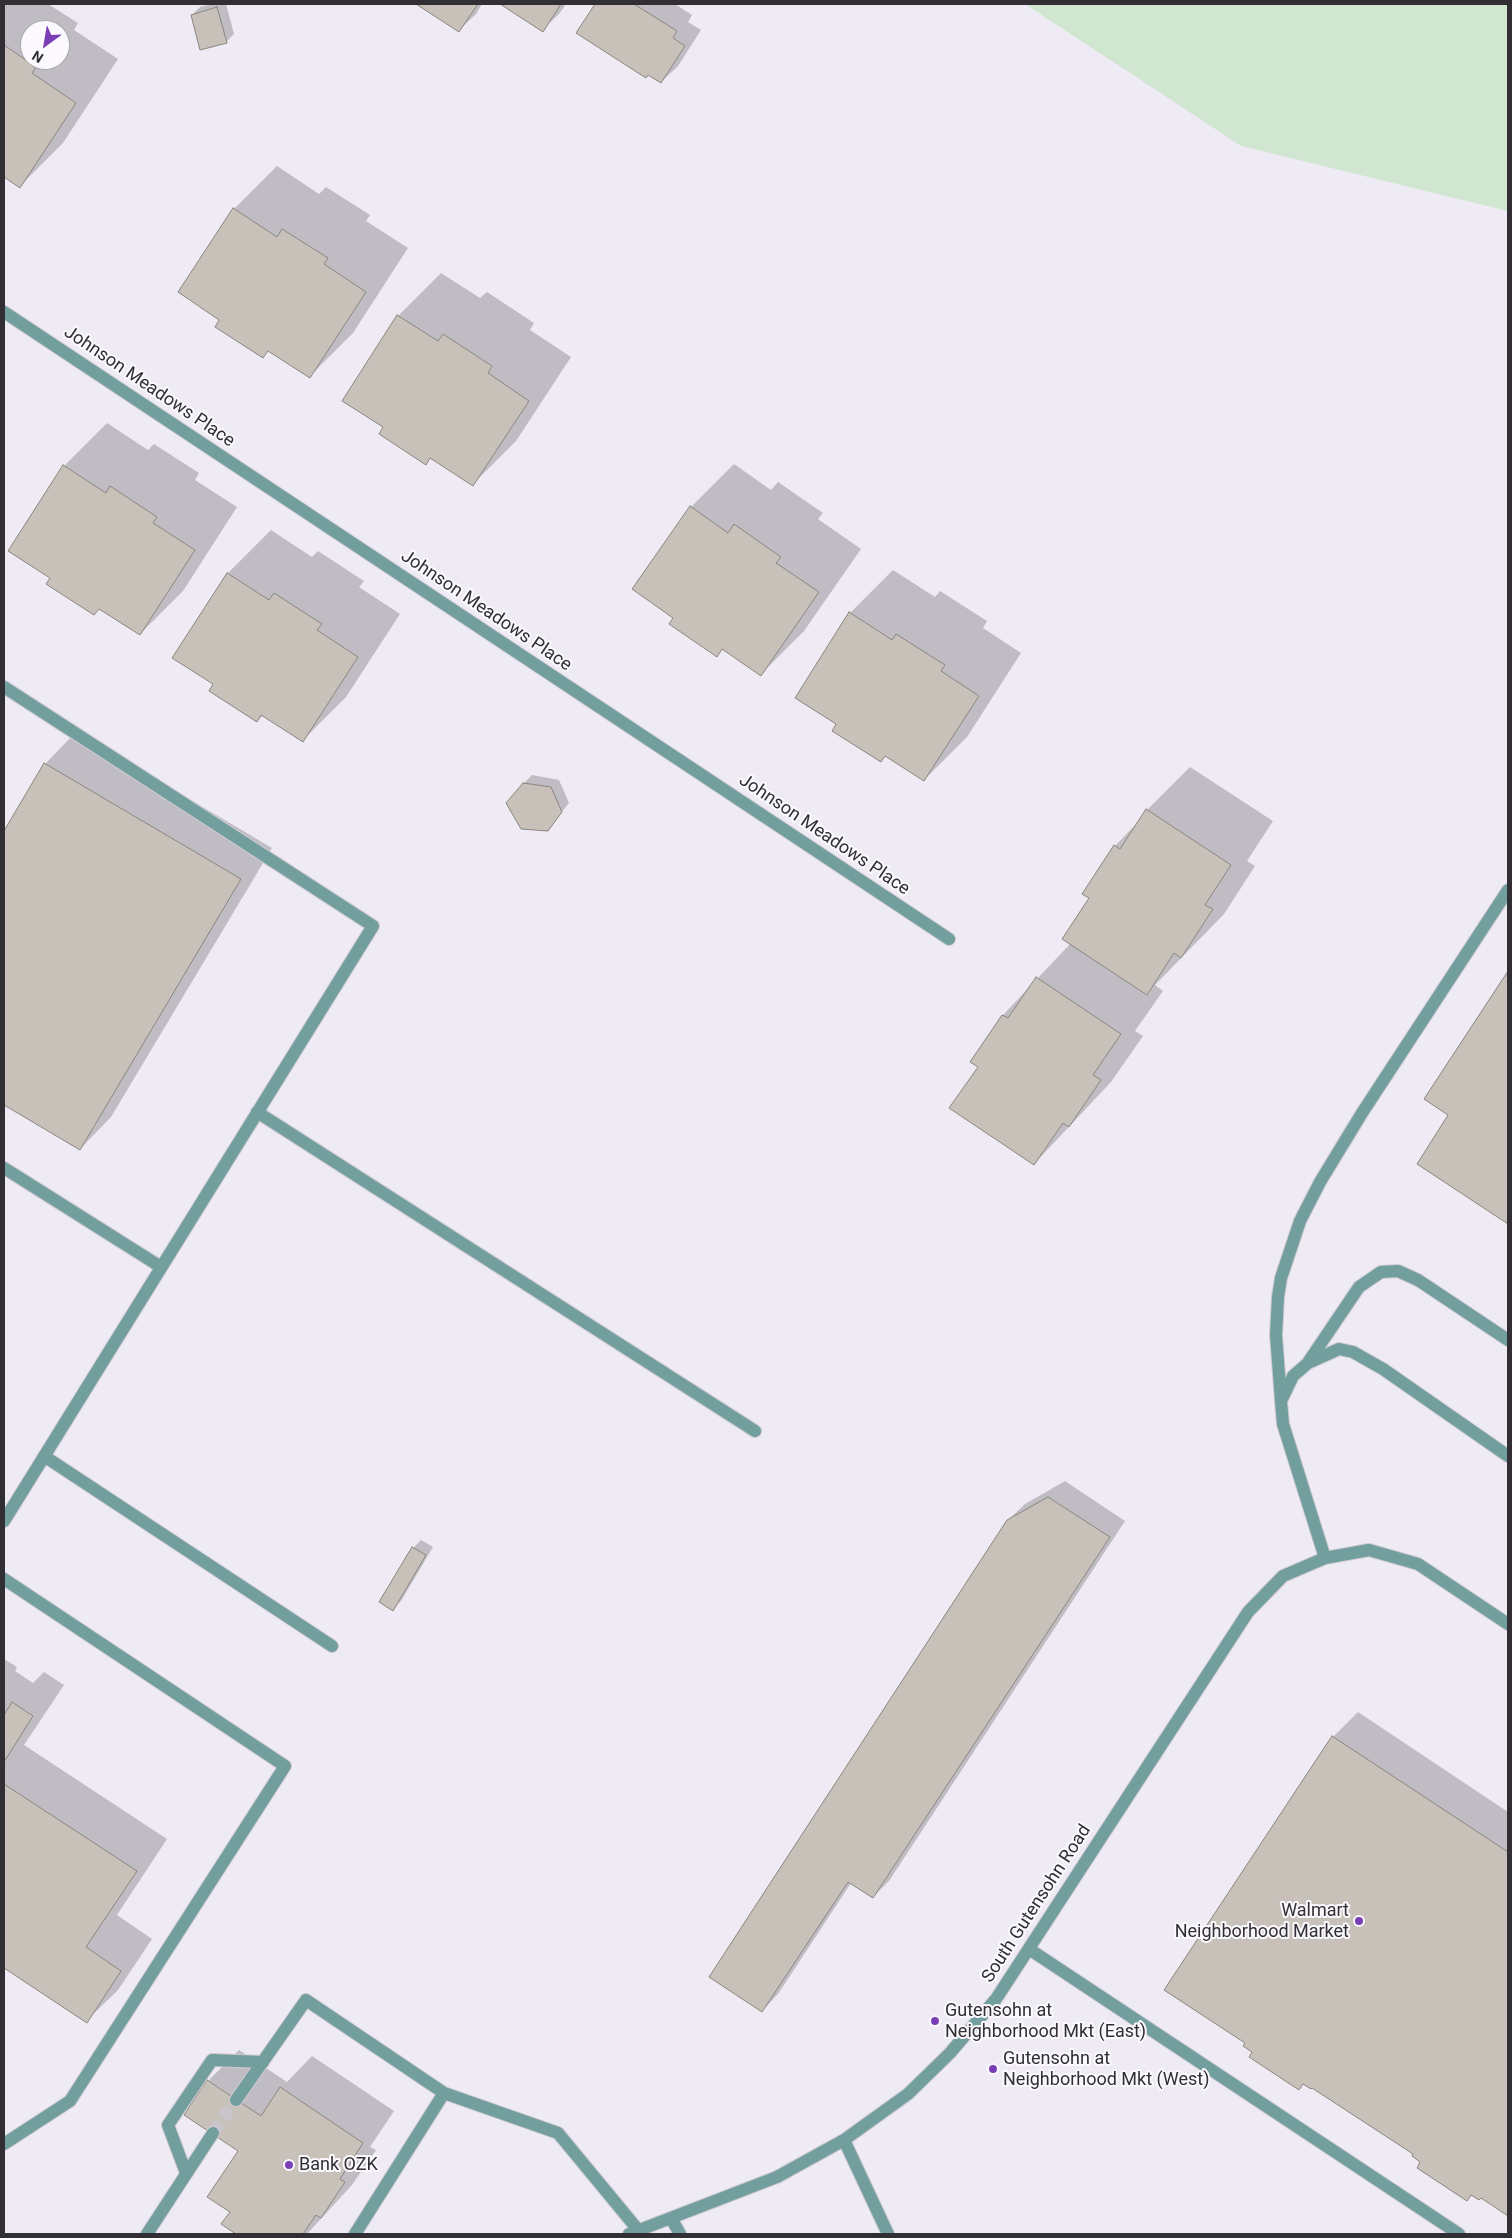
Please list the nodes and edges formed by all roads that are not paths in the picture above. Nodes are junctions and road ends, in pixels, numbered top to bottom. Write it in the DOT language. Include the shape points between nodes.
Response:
graph roads {
  1 [pos="4,312"];
  2 [pos="4,687"];
  3 [pos="1508,890"];
  4 [pos="949,939"];
  5 [pos="258,1112"];
  6 [pos="4,1168"];
  7 [pos="161,1267"];
  8 [pos="1508,1340"];
  9 [pos="1308,1364"];
  10 [pos="1281,1401"];
  11 [pos="755,1431"];
  12 [pos="44,1456"];
  13 [pos="1508,1456"];
  14 [pos="4,1521"];
  15 [pos="1325,1558"];
  16 [pos="4,1578"];
  17 [pos="1508,1624"];
  18 [pos="332,1646"];
  19 [pos="1029,1949"];
  20 [pos="263,2062"];
  21 [pos="444,2094"];
  22 [pos="236,2100"];
  23 [pos="213,2134"];
  24 [pos="844,2140"];
  25 [pos="4,2144"];
  26 [pos="186,2173"];
  27 [pos="672,2218"];
  28 [pos="634,2232"];
  29 [pos="147,2234"];
  30 [pos="355,2234"];
  31 [pos="680,2234"];
  32 [pos="888,2234"];
  33 [pos="1459,2234"];
  1 -- 4 [label="street, Johnson Meadows Place"];
  2 -- 5 [label="street" via="373,926"];
  3 -- 10 [label="street" via="1362,1113 1300,1221 1278,1297 1276,1335"];
  5 -- 7 [label="street"];
  5 -- 11 [label="street"];
  6 -- 7 [label="street"];
  7 -- 12 [label="street"];
  8 -- 9 [label="street" via="1418,1280 1398,1271 1381,1272 1359,1286"];
  9 -- 10 [label="street" via="1293,1376"];
  9 -- 13 [label="street" via="1339,1349 1353,1352 1383,1369"];
  10 -- 15 [label="street" via="1284,1424"];
  12 -- 14 [label="street"];
  12 -- 18 [label="street"];
  15 -- 17 [label="street, South Gutensohn Road" via="1370,1550 1418,1564"];
  15 -- 19 [label="street, South Gutensohn Road" via="1283,1576 1248,1612"];
  16 -- 25 [label="street" via="285,1766 70,2101"];
  19 -- 24 [label="street, South Gutensohn Road" via="996,1999 950,2053 908,2094"];
  19 -- 33 [label="street"];
  20 -- 21 [label="street" via="306,2000"];
  20 -- 22 [label="street"];
  20 -- 26 [label="street" via="212,2060 168,2125"];
  21 -- 28 [label="street" via="558,2133"];
  21 -- 30 [label="street"];
  23 -- 26 [label="street"];
  24 -- 27 [label="street, South Gutensohn Road" via="777,2177"];
  24 -- 32 [label="street"];
  26 -- 29 [label="street"];
  27 -- 28 [label="street, South Gutensohn Road"];
  27 -- 31 [label="street"];
}
